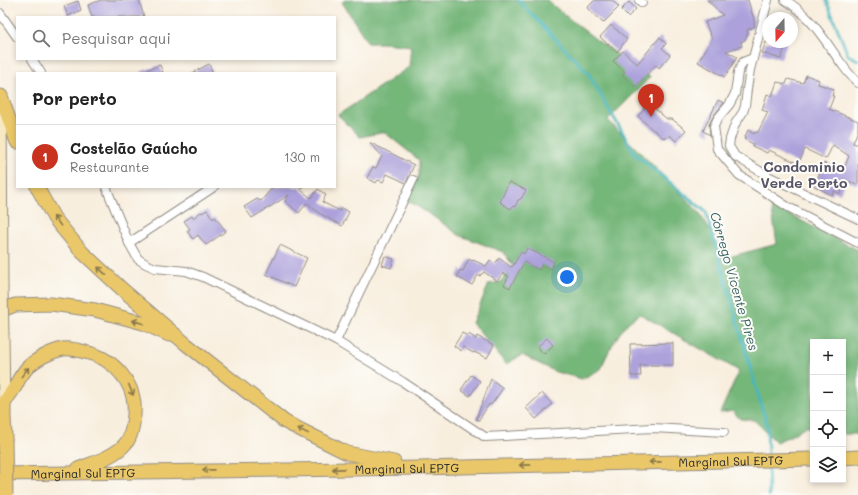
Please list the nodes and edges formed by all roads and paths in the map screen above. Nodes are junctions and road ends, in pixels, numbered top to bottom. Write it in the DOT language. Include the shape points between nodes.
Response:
graph roads {
  1 [pos="768,0"];
  2 [pos="785,0"];
  3 [pos="0,13"];
  4 [pos="16,36"];
  5 [pos="753,58"];
  6 [pos="33,60"];
  7 [pos="40,72"];
  8 [pos="858,83"];
  9 [pos="0,93"];
  10 [pos="16,139"];
  11 [pos="412,180"];
  12 [pos="38,188"];
  13 [pos="106,188"];
  14 [pos="212,188"];
  15 [pos="858,219"];
  16 [pos="129,243"];
  17 [pos="858,243"];
  18 [pos="0,311"];
  19 [pos="336,341"];
  20 [pos="186,344"];
  21 [pos="4,405"];
  22 [pos="724,432"];
  23 [pos="858,457"];
  24 [pos="846,458"];
  25 [pos="810,459"];
  26 [pos="419,468"];
  27 [pos="71,472"];
  28 [pos="0,474"];
  29 [pos="6,495"];
  1 -- 5 [label="street"];
  2 -- 8 [label="street" via="807,17"];
  3 -- 4 [label="street"];
  5 -- 15 [label="street" via="745,106 730,139 731,151 740,160 768,176"];
  5 -- 17 [label="street" via="743,62 738,72 735,94 714,126 717,149 739,175 788,207"];
  6 -- 7 [label="street"];
  9 -- 10 [label="main road"];
  9 -- 21 [label="main road, bridge"];
  11 -- 19 [label="street"];
  20 -- 12 [label="main road, one-way" via="82,252 54,218"];
  13 -- 16 [label="street"];
  14 -- 16 [label="street"];
  16 -- 19 [label="street" via="138,259 146,264 155,268 186,271 203,277"];
  20 -- 18 [label="main road, one-way" via="143,322 95,310 50,304 15,305"];
  19 -- 22 [label="street" via="485,437 653,428"];
  26 -- 20 [label="main road, one-way" via="347,453 285,422"];
  21 -- 27 [label="main road, one-way" via="27,368 34,362 64,349 94,354 109,362 124,376 132,392 135,407 134,421 126,443 117,452"];
  21 -- 29 [label="main road, bridge"];
  23 -- 24 [label="main road"];
  25 -- 26 [label="main road, Marginal Sul EPTG, one-way"];
  26 -- 27 [label="main road, Marginal Sul EPTG, one-way"];
  27 -- 28 [label="main road, Marginal Sul EPTG"];
}
